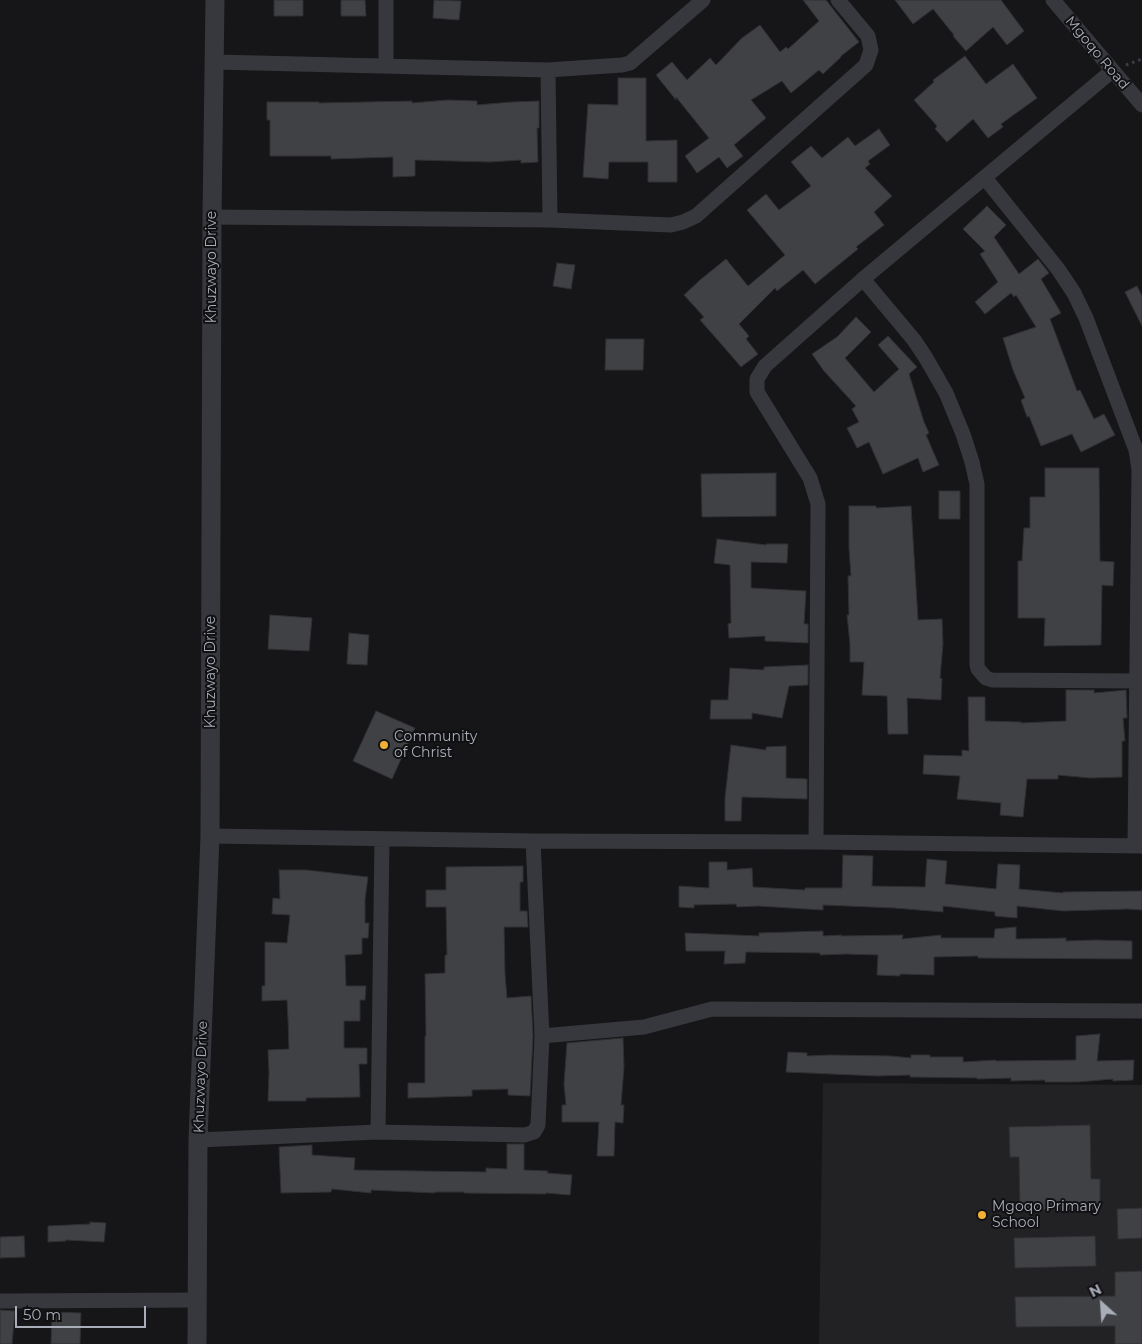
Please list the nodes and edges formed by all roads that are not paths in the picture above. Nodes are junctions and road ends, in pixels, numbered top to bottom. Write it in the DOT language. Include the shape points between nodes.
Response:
graph roads {
  1 [pos="215,0"];
  2 [pos="386,0"];
  3 [pos="702,0"];
  4 [pos="838,0"];
  5 [pos="1053,0"];
  6 [pos="215,62"];
  7 [pos="386,65"];
  8 [pos="548,70"];
  9 [pos="1112,71"];
  10 [pos="1142,105"];
  11 [pos="985,178"];
  12 [pos="212,217"];
  13 [pos="550,220"];
  14 [pos="863,279"];
  15 [pos="1136,681"];
  16 [pos="210,836"];
  17 [pos="382,839"];
  18 [pos="533,841"];
  19 [pos="816,842"];
  20 [pos="1138,846"];
  21 [pos="1142,1011"];
  22 [pos="542,1036"];
  23 [pos="378,1132"];
  24 [pos="198,1140"];
  25 [pos="196,1300"];
  26 [pos="0,1301"];
  27 [pos="197,1344"];
  1 -- 6 [label="street, Khuzwayo Drive"];
  2 -- 7 [label="street"];
  3 -- 8 [label="street" via="630,63"];
  4 -- 13 [label="street" via="868,36 871,50 866,65 696,216 671,225"];
  5 -- 9 [label="street, Mgoqo Road"];
  6 -- 7 [label="street"];
  6 -- 12 [label="street, Khuzwayo Drive"];
  7 -- 8 [label="street"];
  8 -- 13 [label="street"];
  9 -- 10 [label="street, Mgoqo Road"];
  9 -- 11 [label="street"];
  11 -- 14 [label="street"];
  11 -- 15 [label="street" via="1074,293 1136,450 1139,470"];
  12 -- 13 [label="street"];
  12 -- 16 [label="street, Khuzwayo Drive"];
  14 -- 15 [label="street" via="926,358 946,393 972,462 977,484 978,669 992,680"];
  14 -- 19 [label="street" via="765,366 757,379 757,392 810,478 818,504"];
  15 -- 20 [label="street"];
  16 -- 17 [label="street"];
  16 -- 24 [label="street, Khuzwayo Drive"];
  17 -- 18 [label="street"];
  17 -- 23 [label="street"];
  18 -- 19 [label="street"];
  18 -- 22 [label="street"];
  19 -- 20 [label="street"];
  21 -- 22 [label="street" via="712,1009 644,1027"];
  22 -- 23 [label="street" via="538,1124 531,1134"];
  23 -- 24 [label="street"];
  24 -- 25 [label="street, Khuzwayo Drive"];
  25 -- 26 [label="street"];
  25 -- 27 [label="street, Khuzwayo Drive"];
}
